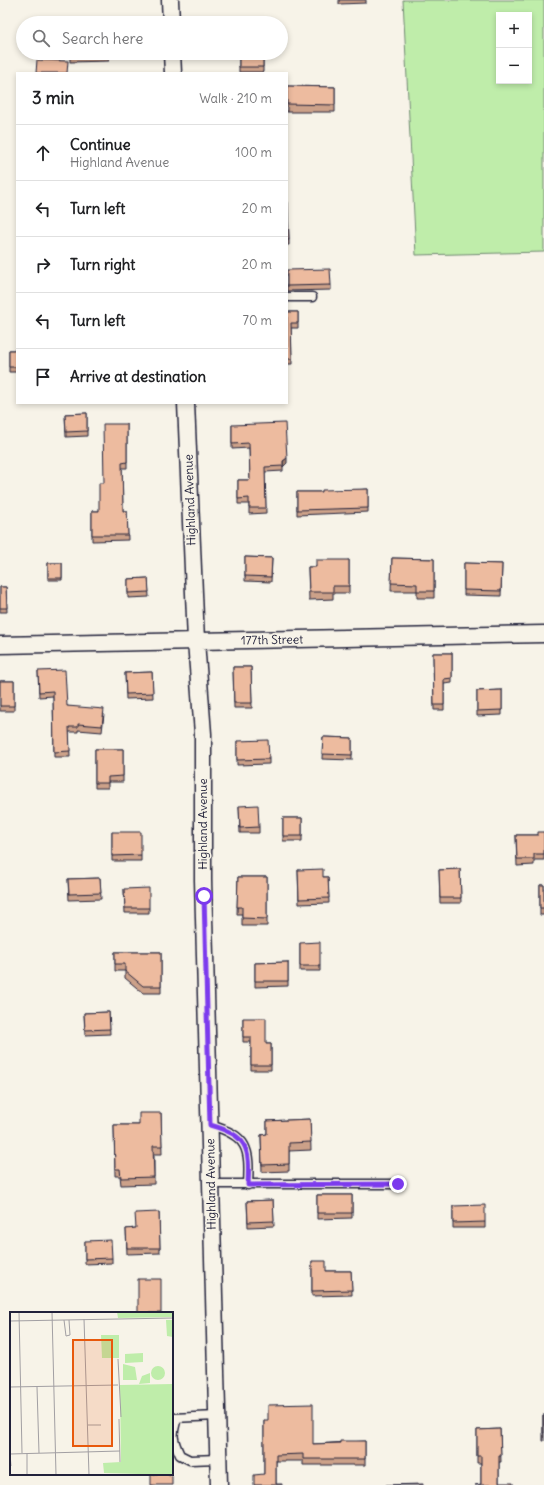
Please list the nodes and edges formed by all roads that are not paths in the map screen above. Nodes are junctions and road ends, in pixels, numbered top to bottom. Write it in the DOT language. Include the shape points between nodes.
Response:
graph roads {
  1 [pos="170,0"];
  2 [pos="171,16"];
  3 [pos="172,60"];
  4 [pos="173,72"];
  5 [pos="288,297"];
  6 [pos="312,297"];
  7 [pos="186,404"];
  8 [pos="544,634"];
  9 [pos="196,641"];
  10 [pos="0,645"];
  11 [pos="210,1125"];
  12 [pos="211,1184"];
  13 [pos="398,1184"];
  14 [pos="248,1185"];
  15 [pos="217,1416"];
  16 [pos="175,1418"];
  17 [pos="173,1428"];
  18 [pos="173,1437"];
  19 [pos="218,1458"];
  20 [pos="219,1485"];
  1 -- 2 [label="street"];
  3 -- 4 [label="street"];
  5 -- 6 [label="lane"];
  7 -- 9 [label="street, Highland Avenue"];
  8 -- 9 [label="street, 177th Street"];
  9 -- 10 [label="street, 177th Street"];
  9 -- 11 [label="street, Highland Avenue" via="203,734 203,880"];
  11 -- 12 [label="street, Highland Avenue"];
  11 -- 14 [label="lane" via="237,1136 245,1146 249,1161"];
  12 -- 14 [label="lane"];
  12 -- 15 [label="street, Highland Avenue"];
  13 -- 14 [label="lane"];
  15 -- 16 [label="lane"];
  15 -- 19 [label="street, Highland Avenue"];
  16 -- 17 [label="lane"];
  18 -- 19 [label="lane" via="180,1455 190,1460"];
  19 -- 20 [label="street, Highland Avenue"];
}
